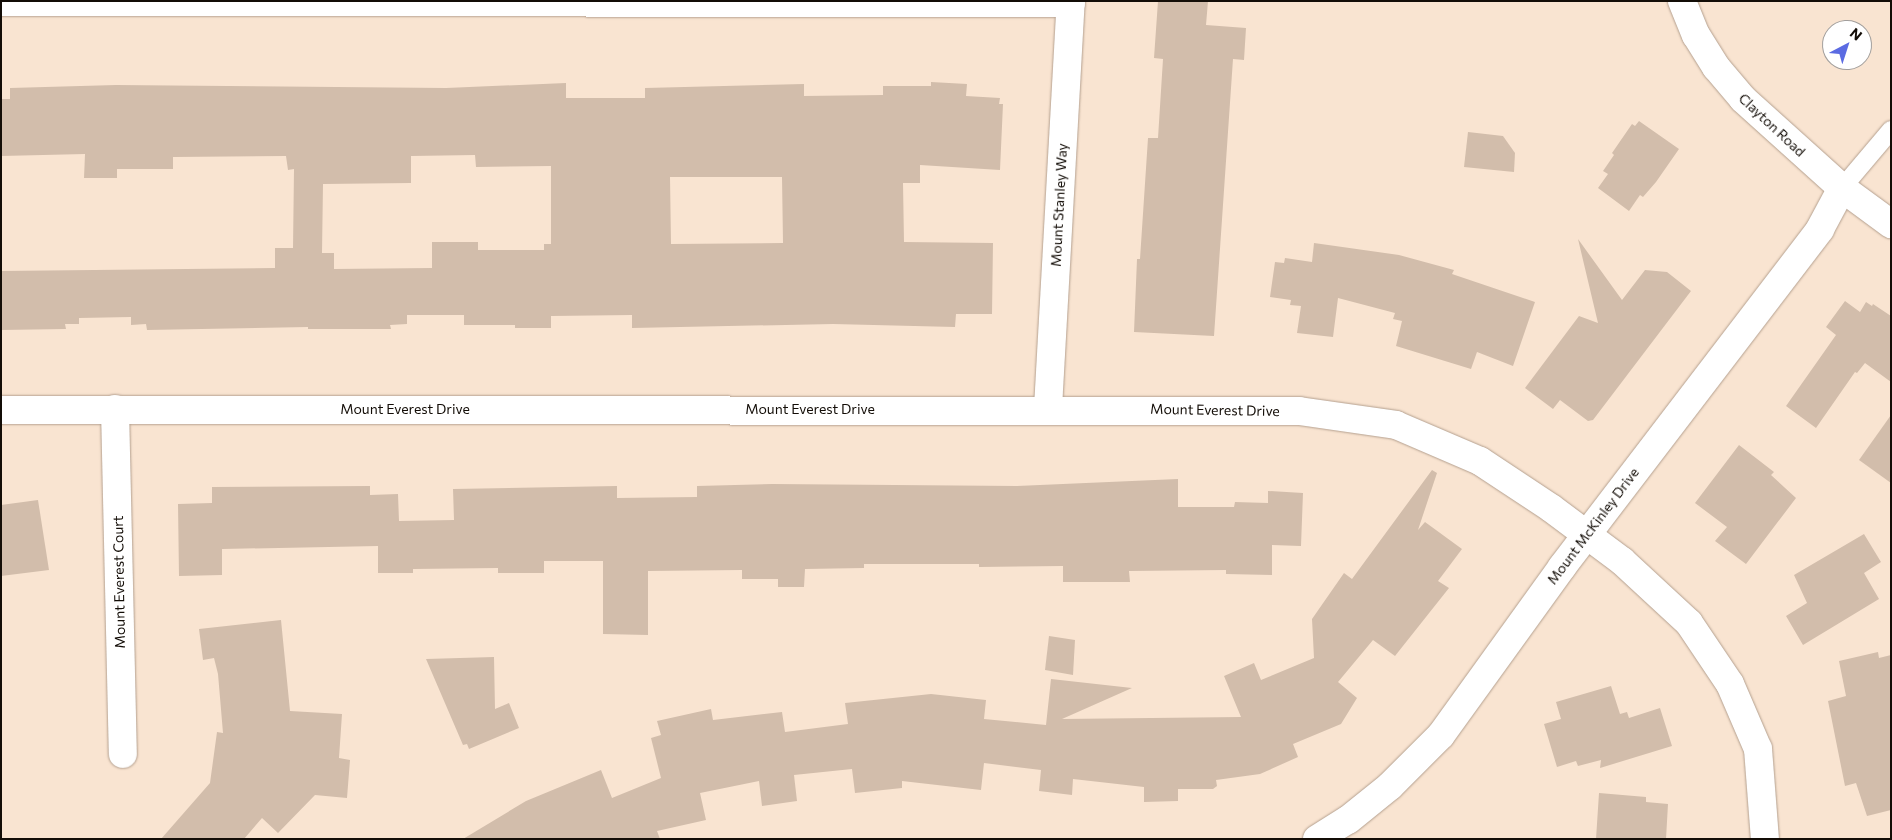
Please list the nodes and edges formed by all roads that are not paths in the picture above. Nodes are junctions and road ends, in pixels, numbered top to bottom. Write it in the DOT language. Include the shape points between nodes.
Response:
graph roads {
  1 [pos="1682,1"];
  2 [pos="1,2"];
  3 [pos="1071,2"];
  4 [pos="1891,130"];
  5 [pos="1842,188"];
  6 [pos="1891,224"];
  7 [pos="1048,408"];
  8 [pos="1,410"];
  9 [pos="115,410"];
  10 [pos="1586,535"];
  11 [pos="123,754"];
  12 [pos="1317,839"];
  13 [pos="1765,839"];
  1 -- 5 [label="street, Clayton Road" via="1696,35 1716,67 1743,99"];
  2 -- 3 [label="street"];
  3 -- 7 [label="street, Mount Stanley Way"];
  4 -- 5 [label="lane"];
  5 -- 6 [label="street, Clayton Road"];
  5 -- 10 [label="street, Mount McKinley Drive" via="1820,229"];
  7 -- 9 [label="street, Mount Everest Drive"];
  7 -- 10 [label="street, Mount Everest Drive" via="1300,410 1396,425 1480,461"];
  8 -- 9 [label="street, Mount Everest Drive"];
  9 -- 11 [label="street, Mount Everest Court"];
  10 -- 12 [label="street, Mount McKinley Drive" via="1441,735 1390,786 1348,820"];
  10 -- 13 [label="street, Mount Everest Drive" via="1622,561 1688,623 1730,684 1758,749"];
}
